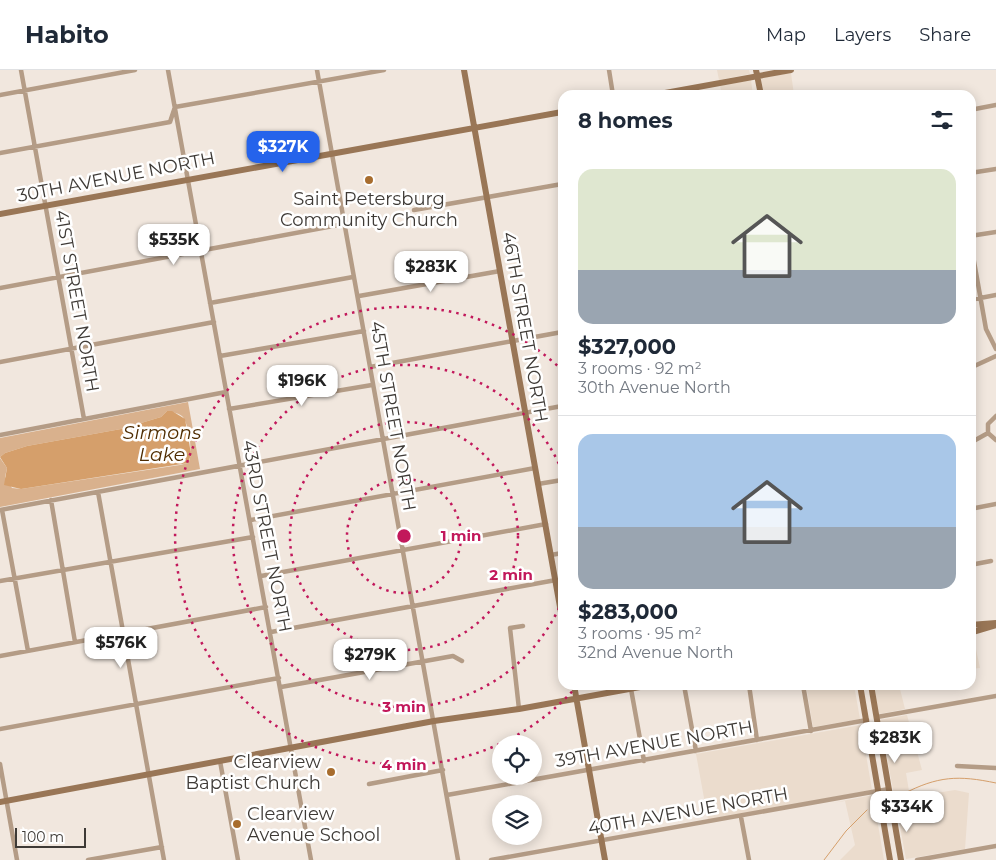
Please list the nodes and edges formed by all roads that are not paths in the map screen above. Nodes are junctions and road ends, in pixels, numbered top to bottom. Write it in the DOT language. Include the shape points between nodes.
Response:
graph roads {
  1 [pos="20,70"];
  2 [pos="135,70"];
  3 [pos="168,70"];
  4 [pos="317,70"];
  5 [pos="384,70"];
  6 [pos="464,70"];
  7 [pos="609,70"];
  8 [pos="791,70"];
  9 [pos="757,73"];
  10 [pos="319,82"];
  11 [pos="613,90"];
  12 [pos="677,90"];
  13 [pos="760,90"];
  14 [pos="24,91"];
  15 [pos="0,95"];
  16 [pos="996,105"];
  17 [pos="175,107"];
  18 [pos="976,109"];
  19 [pos="558,113"];
  20 [pos="474,127"];
  21 [pos="34,147"];
  22 [pos="0,153"];
  23 [pos="332,153"];
  24 [pos="996,169"];
  25 [pos="976,172"];
  26 [pos="188,178"];
  27 [pos="558,185"];
  28 [pos="486,198"];
  29 [pos="46,206"];
  30 [pos="414,210"];
  31 [pos="0,214"];
  32 [pos="344,224"];
  33 [pos="996,232"];
  34 [pos="976,236"];
  35 [pos="201,251"];
  36 [pos="976,270"];
  37 [pos="500,271"];
  38 [pos="60,277"];
  39 [pos="353,277"];
  40 [pos="0,288"];
  41 [pos="996,295"];
  42 [pos="359,296"];
  43 [pos="981,298"];
  44 [pos="976,299"];
  45 [pos="210,303"];
  46 [pos="214,322"];
  47 [pos="364,331"];
  48 [pos="558,333"];
  49 [pos="513,341"];
  50 [pos="72,348"];
  51 [pos="996,349"];
  52 [pos="220,356"];
  53 [pos="996,356"];
  54 [pos="0,362"];
  55 [pos="976,365"];
  56 [pos="370,367"];
  57 [pos="372,385"];
  58 [pos="226,392"];
  59 [pos="558,407"];
  60 [pos="229,409"];
  61 [pos="525,413"];
  62 [pos="996,416"];
  63 [pos="84,419"];
  64 [pos="988,433"];
  65 [pos="0,435"];
  66 [pos="382,438"];
  67 [pos="976,440"];
  68 [pos="996,440"];
  69 [pos="240,464"];
  70 [pos="535,468"];
  71 [pos="558,481"];
  72 [pos="538,484"];
  73 [pos="98,492"];
  74 [pos="392,494"];
  75 [pos="51,500"];
  76 [pos="996,504"];
  77 [pos="976,508"];
  78 [pos="1,510"];
  79 [pos="251,520"];
  80 [pos="546,524"];
  81 [pos="254,537"];
  82 [pos="402,550"];
  83 [pos="558,554"];
  84 [pos="551,555"];
  85 [pos="111,561"];
  86 [pos="991,561"];
  87 [pos="976,564"];
  88 [pos="63,569"];
  89 [pos="261,576"];
  90 [pos="15,578"];
  91 [pos="0,580"];
  92 [pos="556,580"];
  93 [pos="558,593"];
  94 [pos="413,606"];
  95 [pos="266,607"];
  96 [pos="996,624"];
  97 [pos="976,625"];
  98 [pos="523,626"];
  99 [pos="976,630"];
  100 [pos="271,632"];
  101 [pos="124,633"];
  102 [pos="75,642"];
  103 [pos="28,651"];
  104 [pos="0,656"];
  105 [pos="423,661"];
  106 [pos="462,662"];
  107 [pos="279,678"];
  108 [pos="281,687"];
  109 [pos="575,690"];
  110 [pos="614,690"];
  111 [pos="629,690"];
  112 [pos="685,690"];
  113 [pos="750,690"];
  114 [pos="804,690"];
  115 [pos="861,690"];
  116 [pos="872,690"];
  117 [pos="996,696"];
  118 [pos="577,698"];
  119 [pos="137,704"];
  120 [pos="518,709"];
  121 [pos="877,717"];
  122 [pos="866,720"];
  123 [pos="434,721"];
  124 [pos="0,730"];
  125 [pos="811,731"];
  126 [pos="757,740"];
  127 [pos="291,748"];
  128 [pos="696,751"];
  129 [pos="644,760"];
  130 [pos="220,761"];
  131 [pos="0,764"];
  132 [pos="957,766"];
  133 [pos="996,768"];
  134 [pos="443,770"];
  135 [pos="589,770"];
  136 [pos="150,774"];
  137 [pos="369,784"];
  138 [pos="889,789"];
  139 [pos="878,791"];
  140 [pos="447,795"];
  141 [pos="3,801"];
  142 [pos="742,817"];
  143 [pos="602,840"];
  144 [pos="996,846"];
  145 [pos="162,847"];
  146 [pos="17,860"];
  147 [pos="88,860"];
  148 [pos="164,860"];
  149 [pos="238,860"];
  150 [pos="311,860"];
  151 [pos="458,860"];
  152 [pos="491,860"];
  153 [pos="605,860"];
  154 [pos="749,860"];
  155 [pos="890,860"];
  156 [pos="901,860"];
  157 [pos="918,860"];
  1 -- 14 [label="street, 41ST STREET NORTH"];
  2 -- 14 [label="street"];
  3 -- 17 [label="street, 43RD STREET NORTH"];
  4 -- 10 [label="street, 45TH STREET NORTH"];
  5 -- 10 [label="street"];
  6 -- 20 [label="street, 46TH STREET NORTH"];
  7 -- 11 [label="street"];
  8 -- 9 [label="street"];
  9 -- 12 [label="street"];
  9 -- 13 [label="street"];
  10 -- 17 [label="street"];
  10 -- 23 [label="street, 45TH STREET NORTH"];
  14 -- 15 [label="street"];
  14 -- 21 [label="street, 41ST STREET NORTH"];
  16 -- 18 [label="street"];
  17 -- 21 [label="street" via="170,122"];
  17 -- 26 [label="street, 43RD STREET NORTH"];
  19 -- 20 [label="street, 30TH AVENUE NORTH"];
  20 -- 23 [label="street, 30TH AVENUE NORTH"];
  20 -- 28 [label="street, 46TH STREET NORTH"];
  21 -- 22 [label="street"];
  21 -- 29 [label="street, 41ST STREET NORTH"];
  23 -- 26 [label="street, 30TH AVENUE NORTH"];
  23 -- 32 [label="street, 45TH STREET NORTH"];
  24 -- 25 [label="street"];
  26 -- 29 [label="street, 30TH AVENUE NORTH"];
  26 -- 35 [label="street, 43RD STREET NORTH"];
  27 -- 28 [label="street"];
  28 -- 30 [label="street"];
  28 -- 37 [label="street, 46TH STREET NORTH"];
  29 -- 31 [label="street, 30TH AVENUE NORTH"];
  29 -- 38 [label="street, 41ST STREET NORTH"];
  32 -- 35 [label="street"];
  32 -- 39 [label="street, 45TH STREET NORTH"];
  33 -- 34 [label="street"];
  35 -- 38 [label="street"];
  35 -- 45 [label="street, 43RD STREET NORTH"];
  36 -- 43 [label="street"];
  37 -- 42 [label="street"];
  37 -- 49 [label="street, 46TH STREET NORTH"];
  38 -- 40 [label="street"];
  38 -- 50 [label="street, 41ST STREET NORTH"];
  39 -- 42 [label="street, 45TH STREET NORTH"];
  39 -- 45 [label="street"];
  41 -- 43 [label="street"];
  42 -- 47 [label="street, 45TH STREET NORTH"];
  43 -- 44 [label="street"];
  43 -- 51 [label="street" via="986,329"];
  45 -- 46 [label="street, 43RD STREET NORTH"];
  46 -- 50 [label="street"];
  46 -- 52 [label="street, 43RD STREET NORTH"];
  47 -- 52 [label="street"];
  47 -- 56 [label="street, 45TH STREET NORTH"];
  48 -- 49 [label="street"];
  49 -- 56 [label="street"];
  49 -- 61 [label="street, 46TH STREET NORTH"];
  50 -- 54 [label="street"];
  50 -- 63 [label="street, 41ST STREET NORTH"];
  52 -- 58 [label="street, 43RD STREET NORTH"];
  53 -- 55 [label="street"];
  56 -- 57 [label="street, 45TH STREET NORTH"];
  57 -- 60 [label="street"];
  57 -- 66 [label="street, 45TH STREET NORTH"];
  58 -- 60 [label="street, 43RD STREET NORTH"];
  58 -- 63 [label="street"];
  59 -- 61 [label="street"];
  60 -- 69 [label="street, 43RD STREET NORTH"];
  61 -- 66 [label="street"];
  61 -- 70 [label="street, 46TH STREET NORTH"];
  62 -- 64 [label="street" via="988,424"];
  63 -- 65 [label="street"];
  64 -- 67 [label="street"];
  64 -- 68 [label="street"];
  66 -- 69 [label="street"];
  66 -- 74 [label="street, 45TH STREET NORTH"];
  69 -- 73 [label="street"];
  69 -- 79 [label="street, 43RD STREET NORTH"];
  70 -- 72 [label="street, 46TH STREET NORTH"];
  70 -- 74 [label="street"];
  71 -- 72 [label="street"];
  72 -- 80 [label="street, 46TH STREET NORTH"];
  73 -- 75 [label="street"];
  73 -- 85 [label="street"];
  74 -- 79 [label="street"];
  74 -- 82 [label="street, 45TH STREET NORTH"];
  75 -- 78 [label="street"];
  75 -- 88 [label="street"];
  76 -- 77 [label="street"];
  78 -- 90 [label="street"];
  79 -- 81 [label="street, 43RD STREET NORTH"];
  80 -- 82 [label="street"];
  80 -- 84 [label="street, 46TH STREET NORTH"];
  81 -- 85 [label="street"];
  81 -- 89 [label="street, 43RD STREET NORTH"];
  82 -- 89 [label="street"];
  82 -- 94 [label="street, 45TH STREET NORTH"];
  83 -- 84 [label="street"];
  84 -- 92 [label="street, 46TH STREET NORTH"];
  85 -- 88 [label="street"];
  85 -- 101 [label="street"];
  86 -- 87 [label="street"];
  88 -- 90 [label="street"];
  88 -- 102 [label="street"];
  89 -- 95 [label="street, 43RD STREET NORTH"];
  90 -- 91 [label="street"];
  90 -- 103 [label="street"];
  92 -- 93 [label="street, 46TH STREET NORTH"];
  92 -- 94 [label="street"];
  94 -- 100 [label="street"];
  94 -- 105 [label="street, 45TH STREET NORTH"];
  95 -- 100 [label="street, 43RD STREET NORTH"];
  95 -- 101 [label="street"];
  96 -- 97 [label="street"];
  96 -- 99 [label="street"];
  98 -- 120 [label="street" via="510,628"];
  100 -- 107 [label="street, 43RD STREET NORTH"];
  101 -- 102 [label="street"];
  101 -- 119 [label="street"];
  102 -- 103 [label="street"];
  103 -- 104 [label="street"];
  105 -- 106 [label="street" via="453,656"];
  105 -- 108 [label="street"];
  105 -- 123 [label="street, 45TH STREET NORTH"];
  107 -- 108 [label="street, 43RD STREET NORTH"];
  107 -- 119 [label="street"];
  108 -- 127 [label="street, 43RD STREET NORTH"];
  109 -- 118 [label="street"];
  110 -- 118 [label="street"];
  111 -- 129 [label="street"];
  112 -- 128 [label="street"];
  113 -- 126 [label="street"];
  114 -- 125 [label="street"];
  115 -- 122 [label="street"];
  116 -- 121 [label="street"];
  117 -- 121 [label="street"];
  118 -- 120 [label="street"];
  118 -- 135 [label="street"];
  119 -- 124 [label="street"];
  119 -- 136 [label="street"];
  120 -- 123 [label="street"];
  121 -- 138 [label="street"];
  122 -- 125 [label="street, 39TH AVENUE NORTH"];
  122 -- 139 [label="street"];
  123 -- 127 [label="street"];
  123 -- 134 [label="street, 45TH STREET NORTH"];
  125 -- 126 [label="street, 39TH AVENUE NORTH"];
  126 -- 128 [label="street, 39TH AVENUE NORTH"];
  127 -- 130 [label="street"];
  127 -- 150 [label="street, 43RD STREET NORTH"];
  128 -- 129 [label="street, 39TH AVENUE NORTH"];
  129 -- 135 [label="street, 39TH AVENUE NORTH"];
  130 -- 136 [label="street"];
  130 -- 149 [label="street"];
  131 -- 141 [label="street"];
  132 -- 133 [label="street"];
  134 -- 137 [label="street"];
  134 -- 140 [label="street, 45TH STREET NORTH"];
  135 -- 140 [label="street, 39TH AVENUE NORTH"];
  135 -- 143 [label="street"];
  136 -- 141 [label="street"];
  136 -- 145 [label="street"];
  138 -- 139 [label="street, 40TH AVENUE NORTH"];
  138 -- 156 [label="street"];
  139 -- 142 [label="street, 40TH AVENUE NORTH"];
  139 -- 155 [label="street"];
  140 -- 151 [label="street, 45TH STREET NORTH"];
  141 -- 146 [label="street"];
  142 -- 143 [label="street, 40TH AVENUE NORTH"];
  142 -- 154 [label="street"];
  143 -- 152 [label="street, 40TH AVENUE NORTH"];
  143 -- 153 [label="street"];
  144 -- 157 [label="street"];
  145 -- 147 [label="street"];
  145 -- 148 [label="street"];
}
